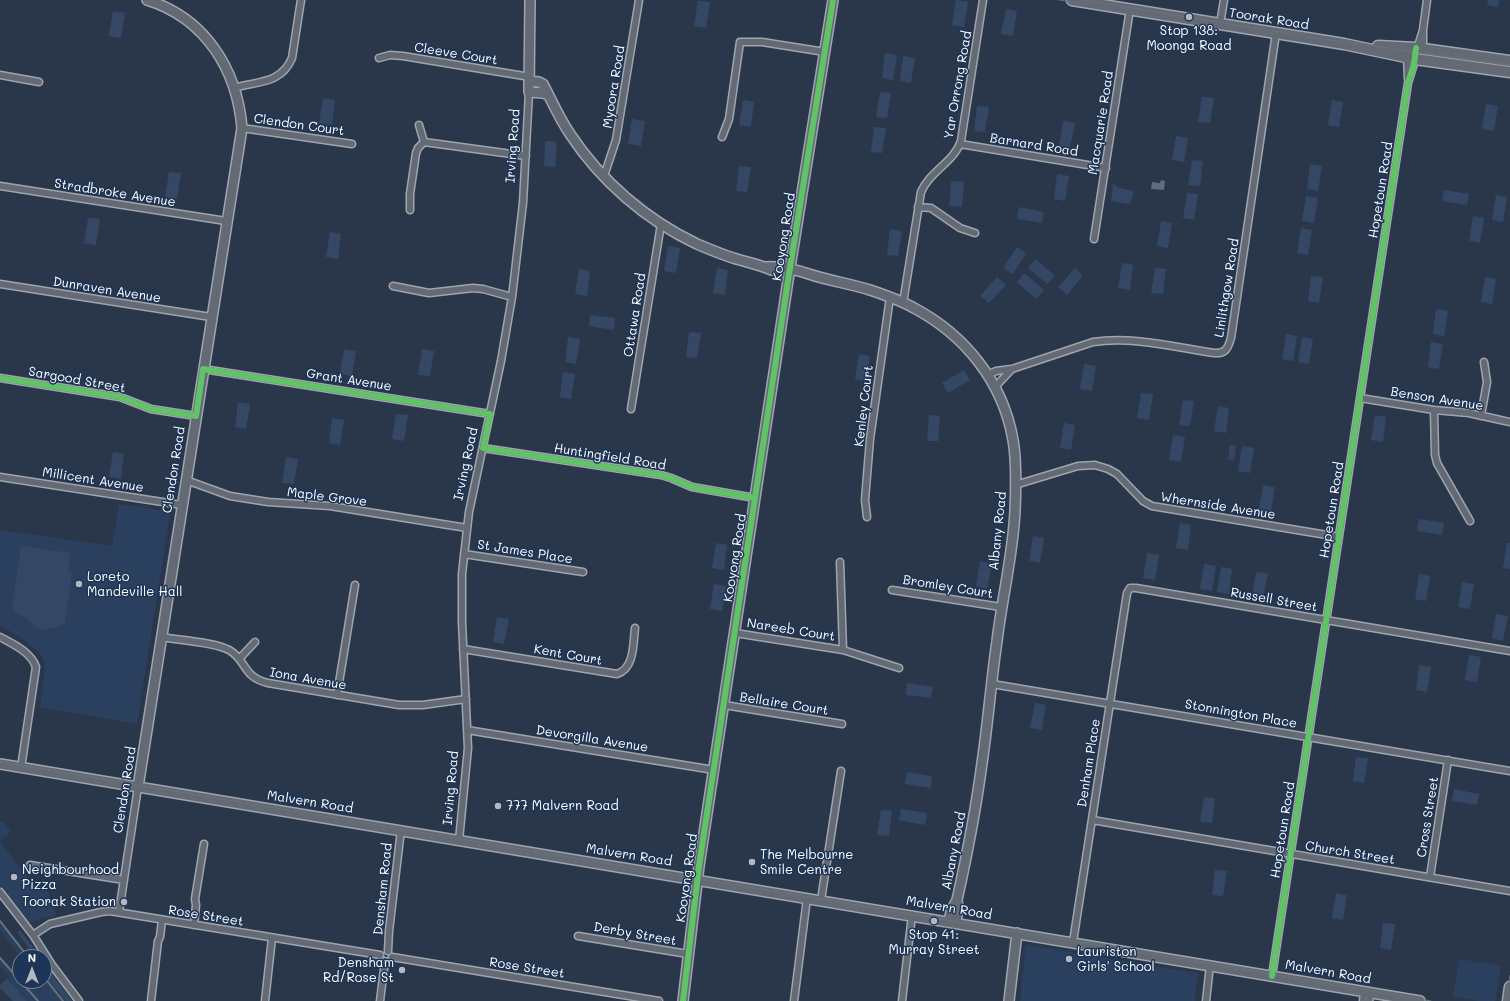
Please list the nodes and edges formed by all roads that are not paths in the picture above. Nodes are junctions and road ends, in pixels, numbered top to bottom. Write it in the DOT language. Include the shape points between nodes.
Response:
graph roads {
  1 [pos="147,0"];
  2 [pos="301,0"];
  3 [pos="530,0"];
  4 [pos="639,0"];
  5 [pos="833,0"];
  6 [pos="983,0"];
  7 [pos="1072,0"];
  8 [pos="1224,0"];
  9 [pos="1427,0"];
  10 [pos="1130,9"];
  11 [pos="1220,24"];
  12 [pos="1276,33"];
  13 [pos="825,52"];
  14 [pos="1414,52"];
  15 [pos="379,58"];
  16 [pos="1510,61"];
  17 [pos="1510,72"];
  18 [pos="0,75"];
  19 [pos="530,79"];
  20 [pos="39,82"];
  21 [pos="234,88"];
  22 [pos="529,92"];
  23 [pos="548,95"];
  24 [pos="419,125"];
  25 [pos="242,128"];
  26 [pos="722,137"];
  27 [pos="424,142"];
  28 [pos="352,144"];
  29 [pos="960,144"];
  30 [pos="526,156"];
  31 [pos="1106,168"];
  32 [pos="604,176"];
  33 [pos="0,186"];
  34 [pos="918,207"];
  35 [pos="410,210"];
  36 [pos="226,222"];
  37 [pos="661,224"];
  38 [pos="975,233"];
  39 [pos="1094,239"];
  40 [pos="789,271"];
  41 [pos="0,284"];
  42 [pos="393,286"];
  43 [pos="512,297"];
  44 [pos="890,297"];
  45 [pos="903,302"];
  46 [pos="211,317"];
  47 [pos="1484,362"];
  48 [pos="203,369"];
  49 [pos="1012,369"];
  50 [pos="988,374"];
  51 [pos="0,378"];
  52 [pos="995,387"];
  53 [pos="1360,398"];
  54 [pos="631,409"];
  55 [pos="1434,410"];
  56 [pos="490,414"];
  57 [pos="196,416"];
  58 [pos="1481,416"];
  59 [pos="1510,422"];
  60 [pos="483,448"];
  61 [pos="0,477"];
  62 [pos="186,480"];
  63 [pos="1015,485"];
  64 [pos="755,498"];
  65 [pos="182,505"];
  66 [pos="867,517"];
  67 [pos="1470,521"];
  68 [pos="467,528"];
  69 [pos="1339,537"];
  70 [pos="464,554"];
  71 [pos="840,562"];
  72 [pos="583,572"];
  73 [pos="355,585"];
  74 [pos="1130,588"];
  75 [pos="892,590"];
  76 [pos="1001,607"];
  77 [pos="1327,620"];
  78 [pos="635,628"];
  79 [pos="735,633"];
  80 [pos="0,637"];
  81 [pos="162,637"];
  82 [pos="255,642"];
  83 [pos="463,649"];
  84 [pos="843,650"];
  85 [pos="1510,651"];
  86 [pos="239,658"];
  87 [pos="899,668"];
  88 [pos="992,684"];
  89 [pos="337,695"];
  90 [pos="466,699"];
  91 [pos="1110,703"];
  92 [pos="724,705"];
  93 [pos="842,724"];
  94 [pos="467,730"];
  95 [pos="1309,737"];
  96 [pos="1448,760"];
  97 [pos="0,764"];
  98 [pos="21,768"];
  99 [pos="714,770"];
  100 [pos="841,771"];
  101 [pos="1510,771"];
  102 [pos="138,787"];
  103 [pos="1092,820"];
  104 [pos="401,830"];
  105 [pos="460,840"];
  106 [pos="204,844"];
  107 [pos="1290,854"];
  108 [pos="30,864"];
  109 [pos="1430,877"];
  110 [pos="124,880"];
  111 [pos="698,880"];
  112 [pos="1510,891"];
  113 [pos="0,892"];
  114 [pos="807,898"];
  115 [pos="821,900"];
  116 [pos="119,912"];
  117 [pos="912,916"];
  118 [pos="162,920"];
  119 [pos="953,922"];
  120 [pos="194,925"];
  121 [pos="1017,933"];
  122 [pos="32,935"];
  123 [pos="578,936"];
  124 [pos="272,938"];
  125 [pos="1073,942"];
  126 [pos="388,951"];
  127 [pos="688,954"];
  128 [pos="380,955"];
  129 [pos="392,957"];
  130 [pos="385,962"];
  131 [pos="1210,965"];
  132 [pos="1272,976"];
  133 [pos="1510,987"];
  134 [pos="1367,997"];
  135 [pos="79,1001"];
  136 [pos="151,1001"];
  137 [pos="265,1001"];
  138 [pos="380,1001"];
  139 [pos="659,1001"];
  140 [pos="683,1001"];
  141 [pos="794,1001"];
  142 [pos="902,1001"];
  143 [pos="1009,1001"];
  144 [pos="1206,1001"];
  145 [pos="1420,1001"];
  146 [pos="1508,1001"];
  1 -- 21 [label="street, Clendon Road" via="165,7 197,27 225,66"];
  2 -- 21 [label="street" via="292,58 286,68 270,80"];
  3 -- 19 [label="street, Irving Road"];
  4 -- 32 [label="street, Myoora Road" via="617,133"];
  5 -- 13 [label="street, Kooyong Road"];
  6 -- 29 [label="street, Yar Orrong Road"];
  7 -- 10 [label="main road, Toorak Road"];
  8 -- 11 [label="street"];
  9 -- 14 [label="street, Hopetoun Road" via="1423,30"];
  10 -- 11 [label="main road, Toorak Road"];
  10 -- 31 [label="street, Macquarie Road"];
  11 -- 12 [label="main road, Toorak Road"];
  12 -- 14 [label="main road, Toorak Road"];
  12 -- 49 [label="street, Linlithgow Road" via="1231,338 1226,351 1214,354 1131,340 1103,340"];
  13 -- 26 [label="street" via="762,42 740,42 729,119"];
  13 -- 40 [label="street, Kooyong Road"];
  14 -- 16 [label="main road, Toorak Road"];
  14 -- 17 [label="main road, Toorak Road"];
  14 -- 53 [label="street, Hopetoun Road"];
  15 -- 19 [label="street, Cleeve Court" via="390,55 403,56"];
  18 -- 20 [label="street"];
  19 -- 22 [label="street, Irving Road"];
  19 -- 23 [label="street, Albany Road" via="543,84"];
  21 -- 25 [label="street, Clendon Road"];
  22 -- 23 [label="street"];
  22 -- 30 [label="street, Irving Road"];
  23 -- 32 [label="street, Albany Road" via="577,145"];
  24 -- 27 [label="street"];
  25 -- 28 [label="street, Clendon Court"];
  25 -- 36 [label="street, Clendon Road"];
  27 -- 30 [label="street"];
  27 -- 35 [label="street" via="416,153"];
  29 -- 31 [label="street, Barnard Road"];
  29 -- 34 [label="street, Yar Orrong Road" via="953,155 927,180"];
  30 -- 43 [label="street, Irving Road"];
  31 -- 39 [label="street, Macquarie Road"];
  32 -- 37 [label="street, Albany Road" via="628,200"];
  33 -- 36 [label="street, Stradbroke Avenue"];
  34 -- 38 [label="street" via="931,208 960,228"];
  34 -- 45 [label="street, Yar Orrong Road"];
  36 -- 46 [label="street, Clendon Road"];
  37 -- 40 [label="street, Albany Road" via="703,246 739,260 774,271"];
  37 -- 54 [label="street, Ottawa Road"];
  40 -- 44 [label="street, Albany Road" via="803,276 812,275 840,281"];
  40 -- 64 [label="street, Kooyong Road"];
  41 -- 46 [label="street, Dunraven Avenue"];
  42 -- 43 [label="street" via="429,293 484,289"];
  43 -- 56 [label="street, Irving Road"];
  44 -- 45 [label="street, Albany Road"];
  44 -- 66 [label="street, Kenley Court" via="870,439 865,500"];
  45 -- 50 [label="street, Albany Road" via="932,319 961,341"];
  46 -- 48 [label="street, Clendon Road"];
  47 -- 58 [label="street" via="1486,382"];
  48 -- 56 [label="street, Grant Avenue"];
  48 -- 57 [label="street, Clendon Road"];
  49 -- 50 [label="street, Linlithgow Road"];
  49 -- 52 [label="street, Linlithgow Road"];
  50 -- 52 [label="street, Albany Road"];
  51 -- 57 [label="street, Sargood Street" via="115,396 151,409"];
  52 -- 63 [label="street, Albany Road" via="1003,404 1013,441"];
  53 -- 55 [label="street, Benson Avenue"];
  53 -- 69 [label="street, Hopetoun Road"];
  55 -- 58 [label="street, Benson Avenue"];
  55 -- 67 [label="street" via="1437,463"];
  56 -- 60 [label="street, Irving Road"];
  57 -- 62 [label="street, Clendon Road"];
  58 -- 59 [label="street, Benson Avenue"];
  60 -- 64 [label="street, Huntingfield Road" via="661,475 692,487"];
  60 -- 68 [label="street, Irving Road"];
  61 -- 65 [label="street, Millicent Avenue"];
  62 -- 65 [label="street, Clendon Road"];
  62 -- 68 [label="street, Maple Grove" via="230,496 268,502 330,506"];
  63 -- 69 [label="street, Whernside Avenue" via="1078,466 1095,465 1117,474 1143,501 1152,506"];
  63 -- 76 [label="street, Albany Road" via="1015,511"];
  64 -- 79 [label="street, Kooyong Road"];
  65 -- 81 [label="street, Clendon Road"];
  68 -- 70 [label="street, Irving Road"];
  69 -- 77 [label="street, Hopetoun Road"];
  70 -- 72 [label="street, St James Place"];
  70 -- 83 [label="street, Irving Road"];
  71 -- 84 [label="street, Nareeb Court"];
  73 -- 89 [label="street"];
  74 -- 77 [label="street, Russell Street"];
  74 -- 91 [label="street, Denham Place" via="1127,593"];
  75 -- 76 [label="street, Bromley Court"];
  76 -- 88 [label="street, Albany Road"];
  77 -- 85 [label="street, Russell Street"];
  77 -- 95 [label="street, Hopetoun Road"];
  78 -- 83 [label="street, Kent Court" via="628,666 617,674"];
  79 -- 84 [label="street, Nareeb Court"];
  79 -- 92 [label="street, Kooyong Road"];
  80 -- 98 [label="street" via="23,651 36,667"];
  81 -- 86 [label="street, Iona Avenue" via="221,647"];
  81 -- 102 [label="street, Clendon Road"];
  82 -- 86 [label="street"];
  83 -- 90 [label="street, Irving Road"];
  84 -- 87 [label="street, Nareeb Court"];
  86 -- 89 [label="street, Iona Avenue" via="248,673 258,680"];
  88 -- 91 [label="street, Stonnington Place"];
  88 -- 119 [label="street, Albany Road" via="975,808 957,900 958,907"];
  89 -- 90 [label="street, Iona Avenue" via="400,705 423,705"];
  90 -- 94 [label="street, Irving Road"];
  91 -- 95 [label="street, Stonnington Place"];
  91 -- 103 [label="street, Denham Place"];
  92 -- 93 [label="street, Bellaire Court"];
  92 -- 99 [label="street, Kooyong Road"];
  94 -- 99 [label="street, Devorgilla Avenue"];
  94 -- 105 [label="street, Irving Road" via="467,766"];
  95 -- 96 [label="street, Stonnington Place"];
  95 -- 107 [label="street, Hopetoun Road"];
  96 -- 101 [label="street, Stonnington Place"];
  96 -- 109 [label="street, Cross Street"];
  97 -- 98 [label="street, Malvern Road"];
  98 -- 102 [label="street, Malvern Road"];
  99 -- 111 [label="street, Kooyong Road"];
  100 -- 115 [label="street"];
  102 -- 104 [label="street, Malvern Road"];
  102 -- 110 [label="street, Clendon Road"];
  103 -- 107 [label="street, Church Street"];
  103 -- 125 [label="street, Denham Place"];
  104 -- 105 [label="street, Malvern Road"];
  104 -- 126 [label="street, Densham Road"];
  105 -- 111 [label="street, Malvern Road"];
  106 -- 120 [label="street" via="195,899"];
  107 -- 109 [label="street, Church Street"];
  107 -- 132 [label="street, Hopetoun Road"];
  108 -- 110 [label="street"];
  109 -- 112 [label="street, Church Street"];
  110 -- 116 [label="street, Clendon Road"];
  111 -- 114 [label="street, Malvern Road"];
  111 -- 127 [label="street, Kooyong Road"];
  113 -- 122 [label="street"];
  114 -- 115 [label="street, Malvern Road"];
  114 -- 141 [label="street"];
  115 -- 117 [label="street, Malvern Road"];
  116 -- 118 [label="street, Rose Street"];
  116 -- 122 [label="street, Rose Street" via="106,911 54,923"];
  117 -- 119 [label="street, Malvern Road"];
  117 -- 142 [label="street"];
  118 -- 120 [label="street, Rose Street"];
  118 -- 136 [label="street"];
  119 -- 121 [label="street, Malvern Road"];
  120 -- 124 [label="street, Rose Street"];
  121 -- 125 [label="street, Malvern Road"];
  121 -- 143 [label="street"];
  122 -- 135 [label="street"];
  123 -- 127 [label="street, Derby Street"];
  124 -- 128 [label="street, Rose Street"];
  124 -- 137 [label="street"];
  125 -- 131 [label="street, Malvern Road"];
  126 -- 128 [label="street"];
  126 -- 129 [label="street"];
  127 -- 140 [label="street, Kooyong Road"];
  128 -- 130 [label="street" via="381,960"];
  129 -- 130 [label="street"];
  129 -- 139 [label="street, Rose Street"];
  130 -- 138 [label="street"];
  131 -- 132 [label="street, Malvern Road"];
  131 -- 144 [label="street"];
  132 -- 134 [label="street, Malvern Road"];
  133 -- 146 [label="main road"];
  134 -- 145 [label="street, Malvern Road"];
}
